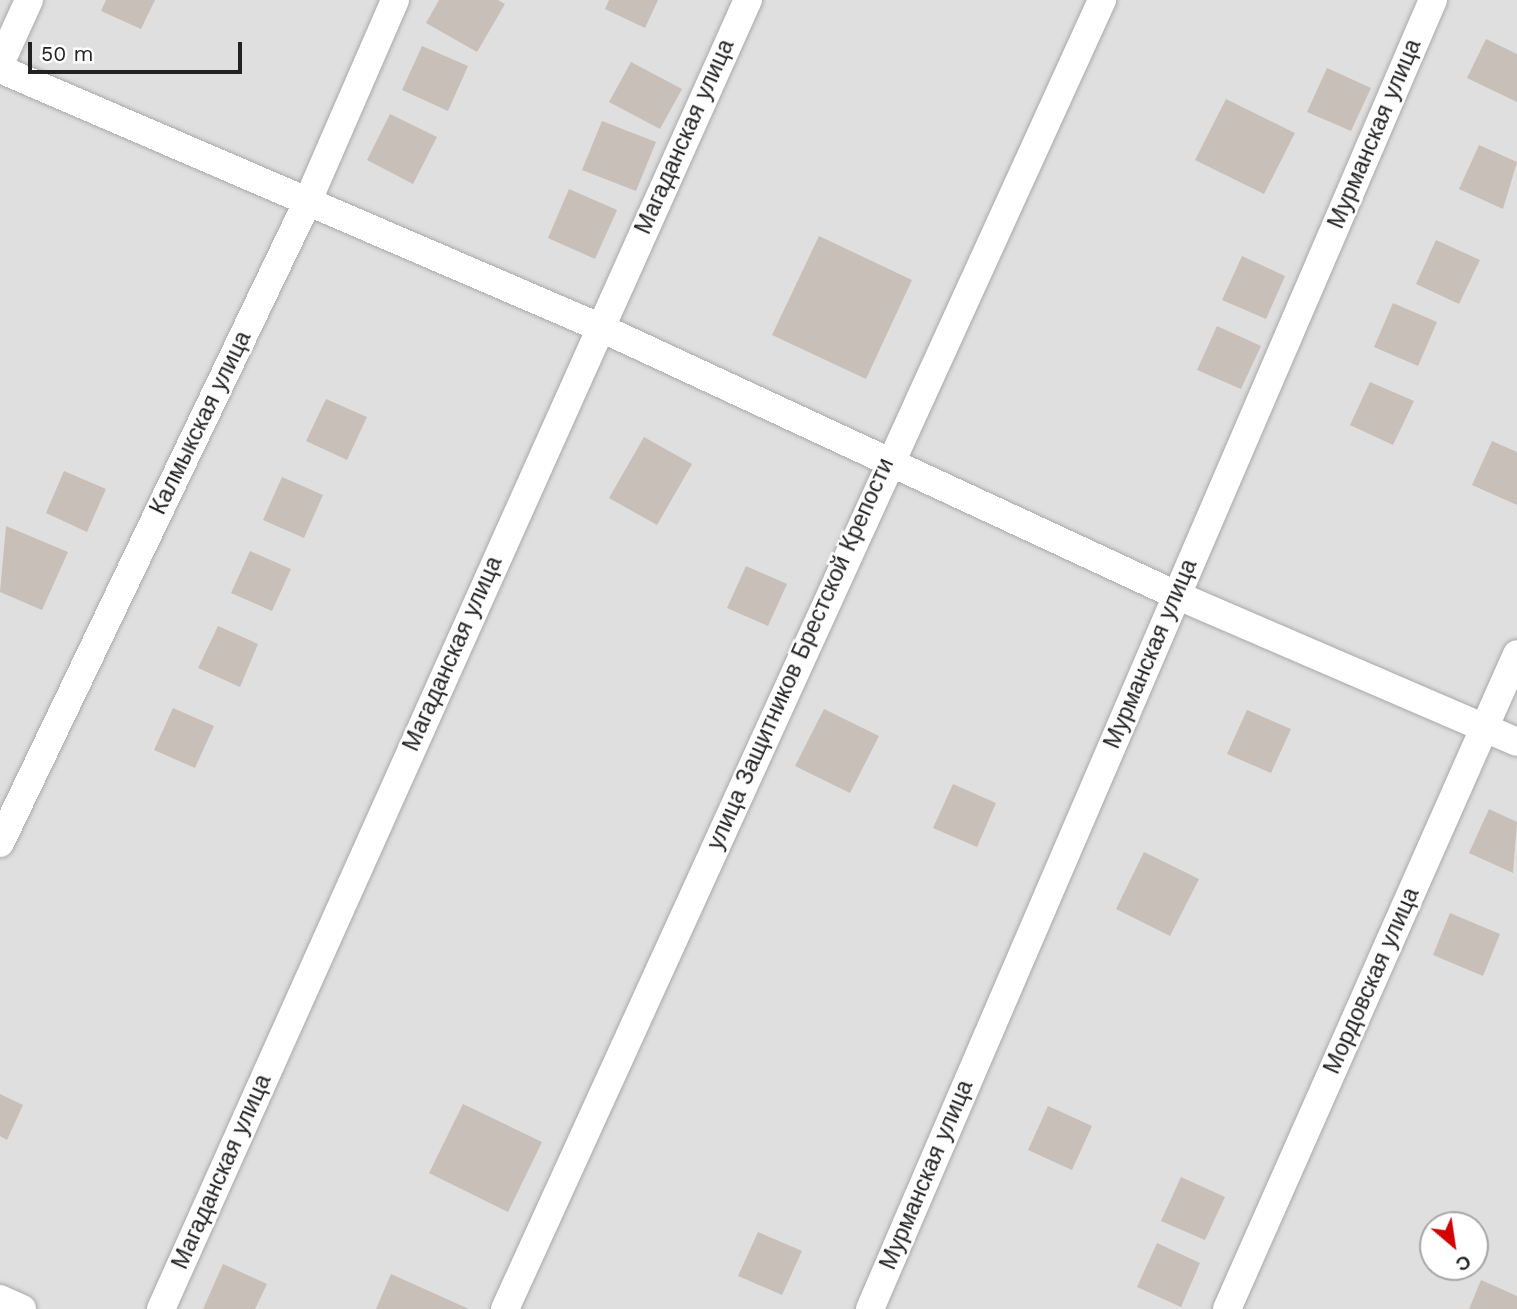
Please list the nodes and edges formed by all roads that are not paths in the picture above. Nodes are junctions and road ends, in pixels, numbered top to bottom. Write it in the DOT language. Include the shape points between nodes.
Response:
graph roads {
  1 [pos="29,0"];
  2 [pos="395,0"];
  3 [pos="748,0"];
  4 [pos="1102,0"];
  5 [pos="1433,0"];
  6 [pos="0,67"];
  7 [pos="306,205"];
  8 [pos="599,327"];
  9 [pos="888,462"];
  10 [pos="1176,595"];
  11 [pos="1517,653"];
  12 [pos="1484,728"];
  13 [pos="1517,742"];
  14 [pos="0,843"];
  15 [pos="0,1299"];
  16 [pos="22,1309"];
  17 [pos="161,1309"];
  18 [pos="505,1309"];
  19 [pos="870,1309"];
  20 [pos="1227,1309"];
  1 -- 6 [label="street"];
  2 -- 7 [label="street, Калмыкская улица"];
  3 -- 8 [label="street, Магаданская улица"];
  4 -- 9 [label="street, улица Защитников Брестской Крепости"];
  5 -- 10 [label="street, Мурманская улица"];
  6 -- 7 [label="street"];
  7 -- 8 [label="street"];
  7 -- 14 [label="street, Калмыкская улица"];
  8 -- 9 [label="street"];
  8 -- 17 [label="street, Магаданская улица"];
  9 -- 10 [label="street"];
  9 -- 18 [label="street, улица Защитников Брестской Крепости"];
  10 -- 12 [label="street"];
  10 -- 19 [label="street, Мурманская улица"];
  11 -- 12 [label="street, Мордовская улица"];
  12 -- 13 [label="street"];
  12 -- 20 [label="street, Мордовская улица"];
  15 -- 16 [label="street"];
}
